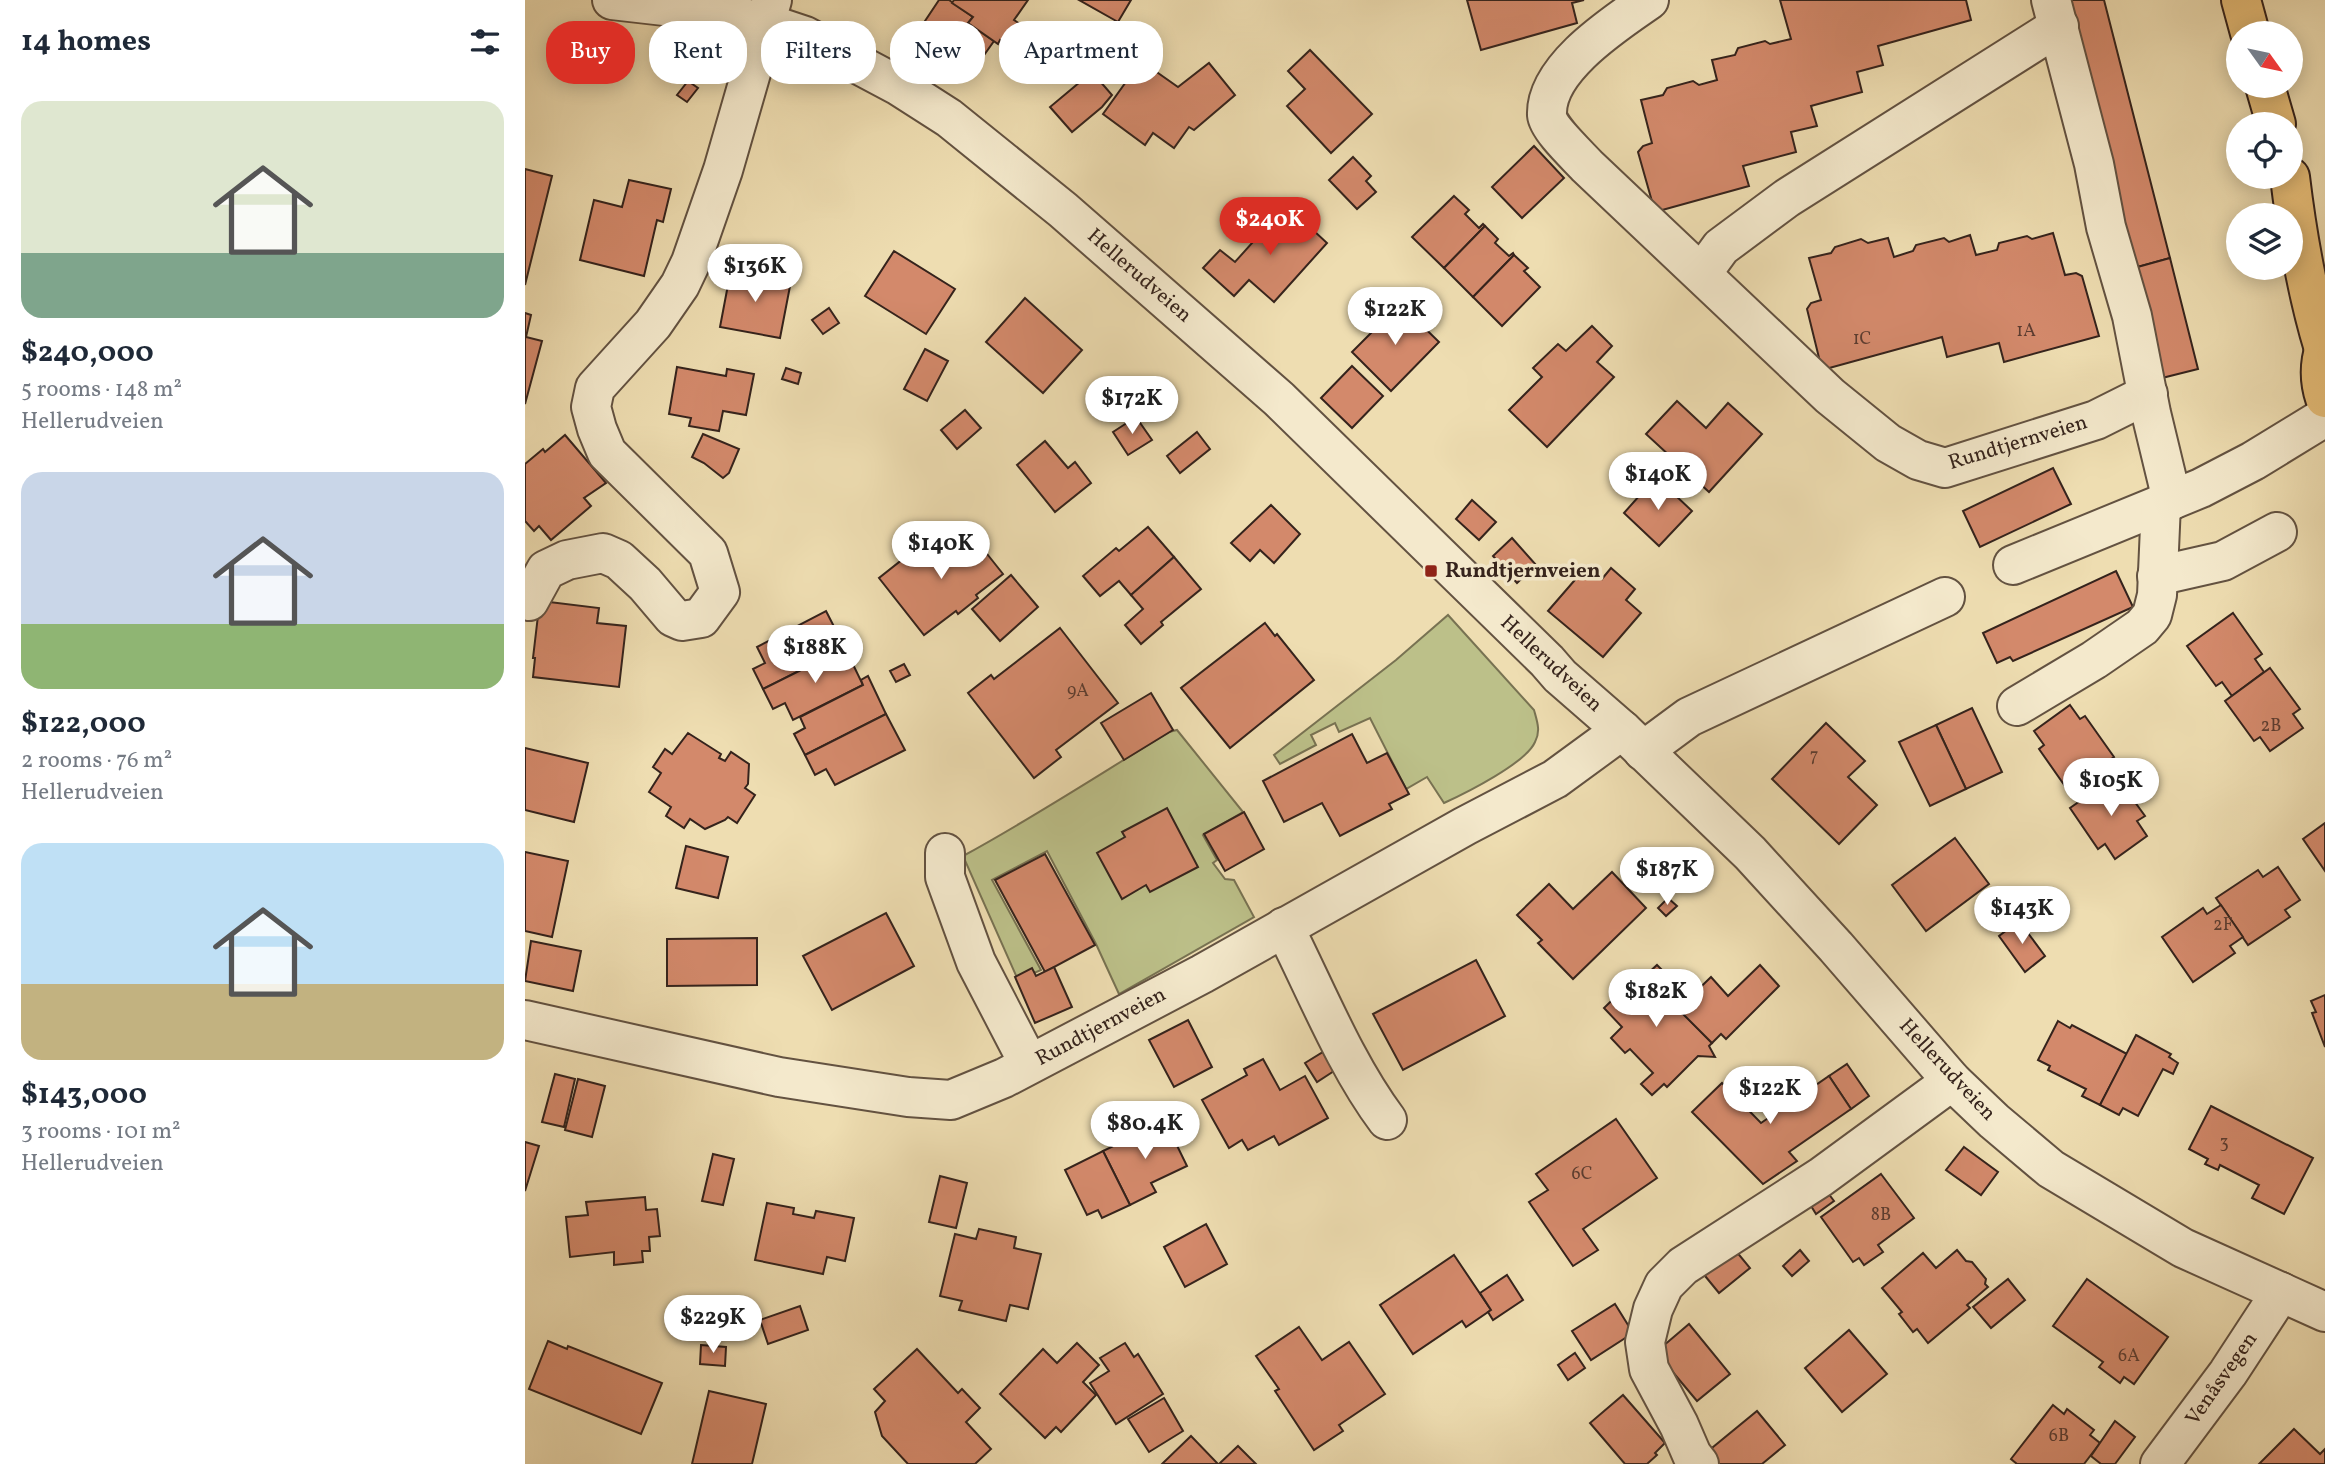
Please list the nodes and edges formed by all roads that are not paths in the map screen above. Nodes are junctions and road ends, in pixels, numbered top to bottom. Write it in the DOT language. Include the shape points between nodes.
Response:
graph roads {
  1 [pos="611,0"];
  2 [pos="1649,0"];
  3 [pos="2241,0"];
  4 [pos="769,11"];
  5 [pos="2055,13"];
  6 [pos="2247,21"];
  7 [pos="2303,187"];
  8 [pos="2291,189"];
  9 [pos="2325,217"];
  10 [pos="1702,274"];
  11 [pos="2324,348"];
  12 [pos="2148,394"];
  13 [pos="2325,398"];
  14 [pos="2325,416"];
  15 [pos="2166,502"];
  16 [pos="2277,532"];
  17 [pos="2013,565"];
  18 [pos="2157,576"];
  19 [pos="1945,597"];
  20 [pos="529,601"];
  21 [pos="2017,706"];
  22 [pos="1632,740"];
  23 [pos="945,853"];
  24 [pos="1285,927"];
  25 [pos="525,1020"];
  26 [pos="1029,1065"];
  27 [pos="1952,1081"];
  28 [pos="1387,1120"];
  29 [pos="2281,1292"];
  30 [pos="2325,1312"];
  31 [pos="1699,1464"];
  32 [pos="2160,1464"];
  1 -- 4 [label="street, Hellerudveien" via="717,12"];
  2 -- 10 [label="street, Rundtjernveien" via="1569,63 1557,81 1547,116 1587,166"];
  3 -- 6 [label="main road"];
  4 -- 20 [label="street" via="691,262 653,324 595,388 591,407 607,453 708,553 720,592 701,618 682,621 619,559 603,553 567,560 546,570"];
  4 -- 22 [label="street, Hellerudveien" via="804,36 949,118 1063,210 1279,399 1560,676"];
  5 -- 10 [label="street" via="1986,70 1787,198 1721,247"];
  5 -- 12 [label="street"];
  7 -- 9 [label="main road"];
  8 -- 11 [label="main road" via="2310,303"];
  10 -- 12 [label="street, Rundtjernveien" via="1830,396 1888,443 1918,460 1945,468 2096,420"];
  11 -- 13 [label="main road" via="2320,367"];
  12 -- 15 [label="street"];
  14 -- 15 [label="street" via="2253,461"];
  15 -- 17 [label="street"];
  15 -- 18 [label="street"];
  16 -- 18 [label="street" via="2223,561"];
  18 -- 21 [label="street" via="2152,615 2142,627"];
  19 -- 22 [label="street, Rundtjernveien"];
  22 -- 24 [label="street, Rundtjernveien" via="1487,814"];
  22 -- 27 [label="street, Hellerudveien" via="1749,853"];
  23 -- 26 [label="street" via="945,877 976,962"];
  24 -- 26 [label="street, Rundtjernveien"];
  24 -- 28 [label="street" via="1340,1039"];
  25 -- 26 [label="street, Rundtjernveien" via="779,1077 908,1097 951,1100"];
  27 -- 29 [label="street, Hellerudveien" via="2051,1169 2183,1248"];
  27 -- 31 [label="street" via="1821,1177 1683,1266 1664,1286 1646,1342 1649,1369"];
  29 -- 30 [label="street, Hellerudveien"];
  29 -- 32 [label="street, Venåsvegen"];
}
